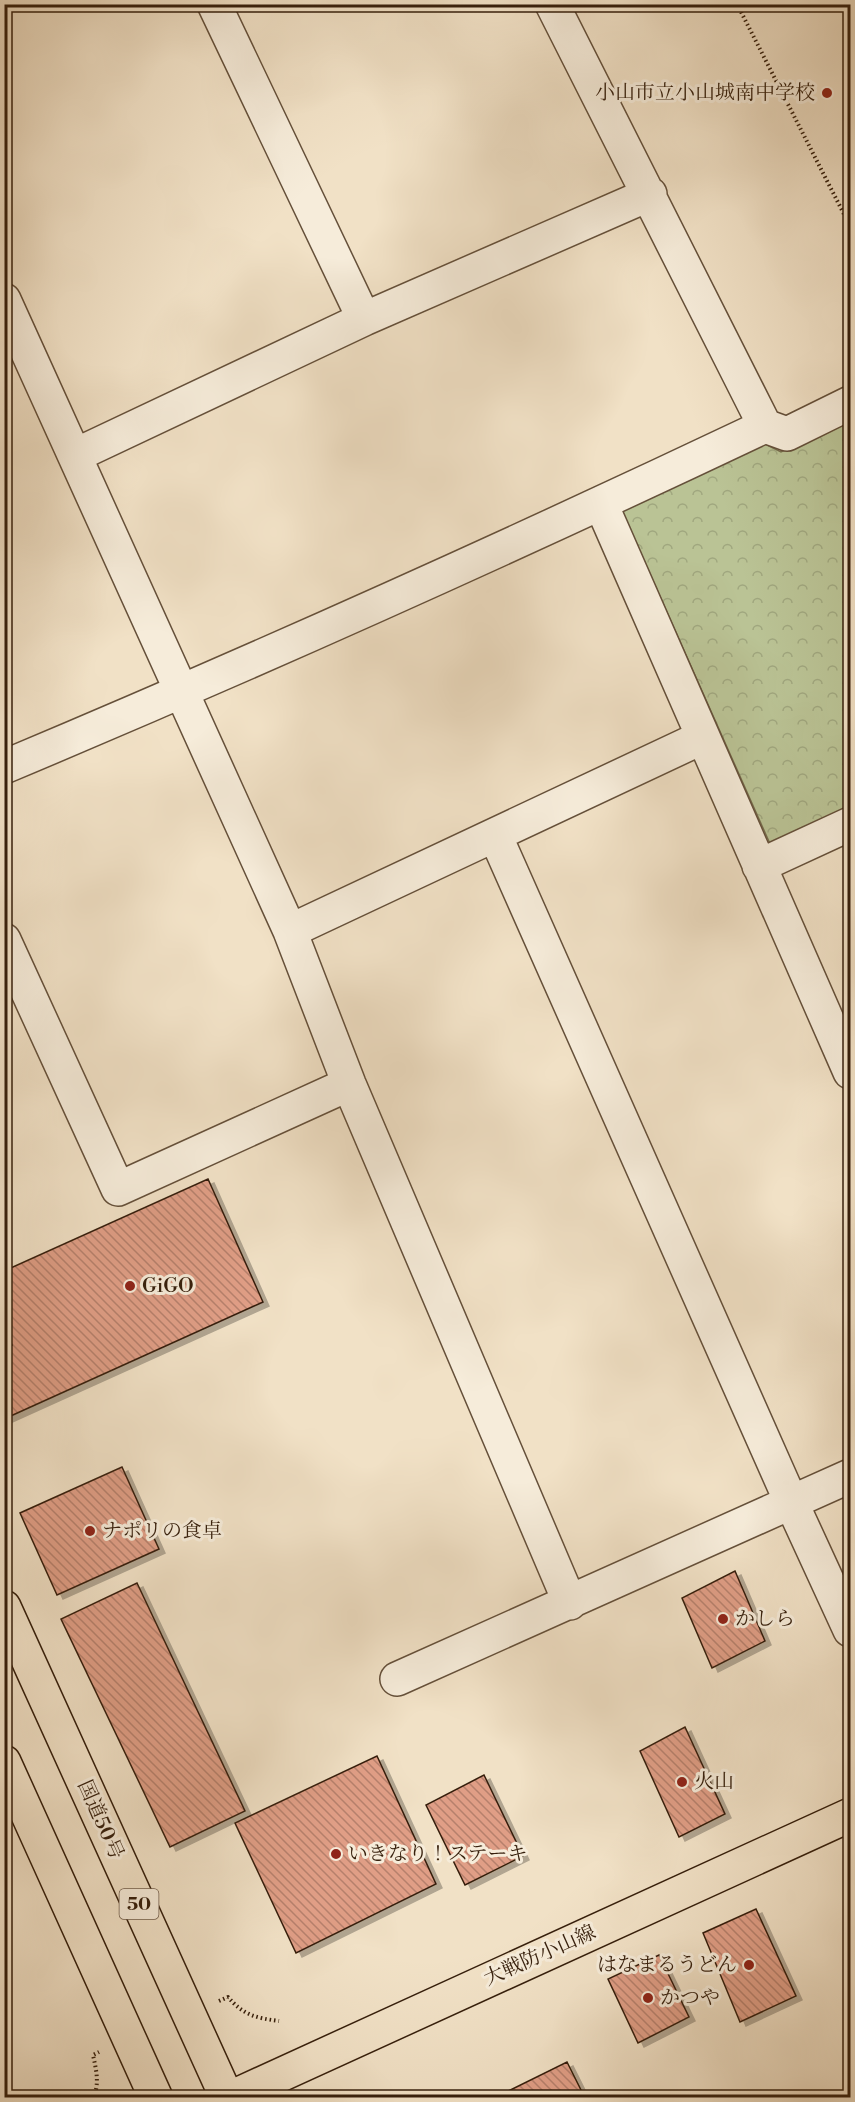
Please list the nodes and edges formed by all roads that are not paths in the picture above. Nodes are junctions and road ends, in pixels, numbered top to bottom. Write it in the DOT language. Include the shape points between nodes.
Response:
graph roads {
  1 [pos="214,4"];
  2 [pos="552,4"];
  3 [pos="650,194"];
  4 [pos="4,300"];
  5 [pos="364,319"];
  6 [pos="850,403"];
  7 [pos="765,426"];
  8 [pos="76,455"];
  9 [pos="601,504"];
  10 [pos="183,692"];
  11 [pos="703,737"];
  12 [pos="4,767"];
  13 [pos="850,824"];
  14 [pos="495,835"];
  15 [pos="759,866"];
  16 [pos="290,931"];
  17 [pos="4,940"];
  18 [pos="850,1072"];
  19 [pos="349,1084"];
  20 [pos="850,1476"];
  21 [pos="792,1504"];
  22 [pos="570,1603"];
  23 [pos="4,1607"];
  24 [pos="850,1630"];
  25 [pos="397,1680"];
  26 [pos="8,1781"];
  27 [pos="850,1815"];
  28 [pos="156,2097"];
  29 [pos="228,2097"];
  1 -- 5 [label="street"];
  2 -- 3 [label="street"];
  3 -- 5 [label="street"];
  3 -- 7 [label="street"];
  4 -- 8 [label="street"];
  5 -- 8 [label="street"];
  6 -- 7 [label="street" via="787,434"];
  7 -- 9 [label="street"];
  8 -- 10 [label="street"];
  9 -- 10 [label="street"];
  9 -- 11 [label="street"];
  10 -- 12 [label="street"];
  10 -- 16 [label="street"];
  11 -- 14 [label="street"];
  11 -- 15 [label="street"];
  13 -- 15 [label="street"];
  14 -- 16 [label="street"];
  14 -- 21 [label="street"];
  15 -- 18 [label="street"];
  16 -- 19 [label="street"];
  17 -- 19 [label="street" via="118,1189"];
  19 -- 22 [label="street"];
  20 -- 21 [label="street"];
  21 -- 22 [label="street"];
  21 -- 24 [label="street"];
  22 -- 25 [label="street"];
  23 -- 29 [label="main road, 国道50号 / 50"];
  26 -- 28 [label="main road"];
  27 -- 29 [label="main road, 大戦防小山線"];
}
